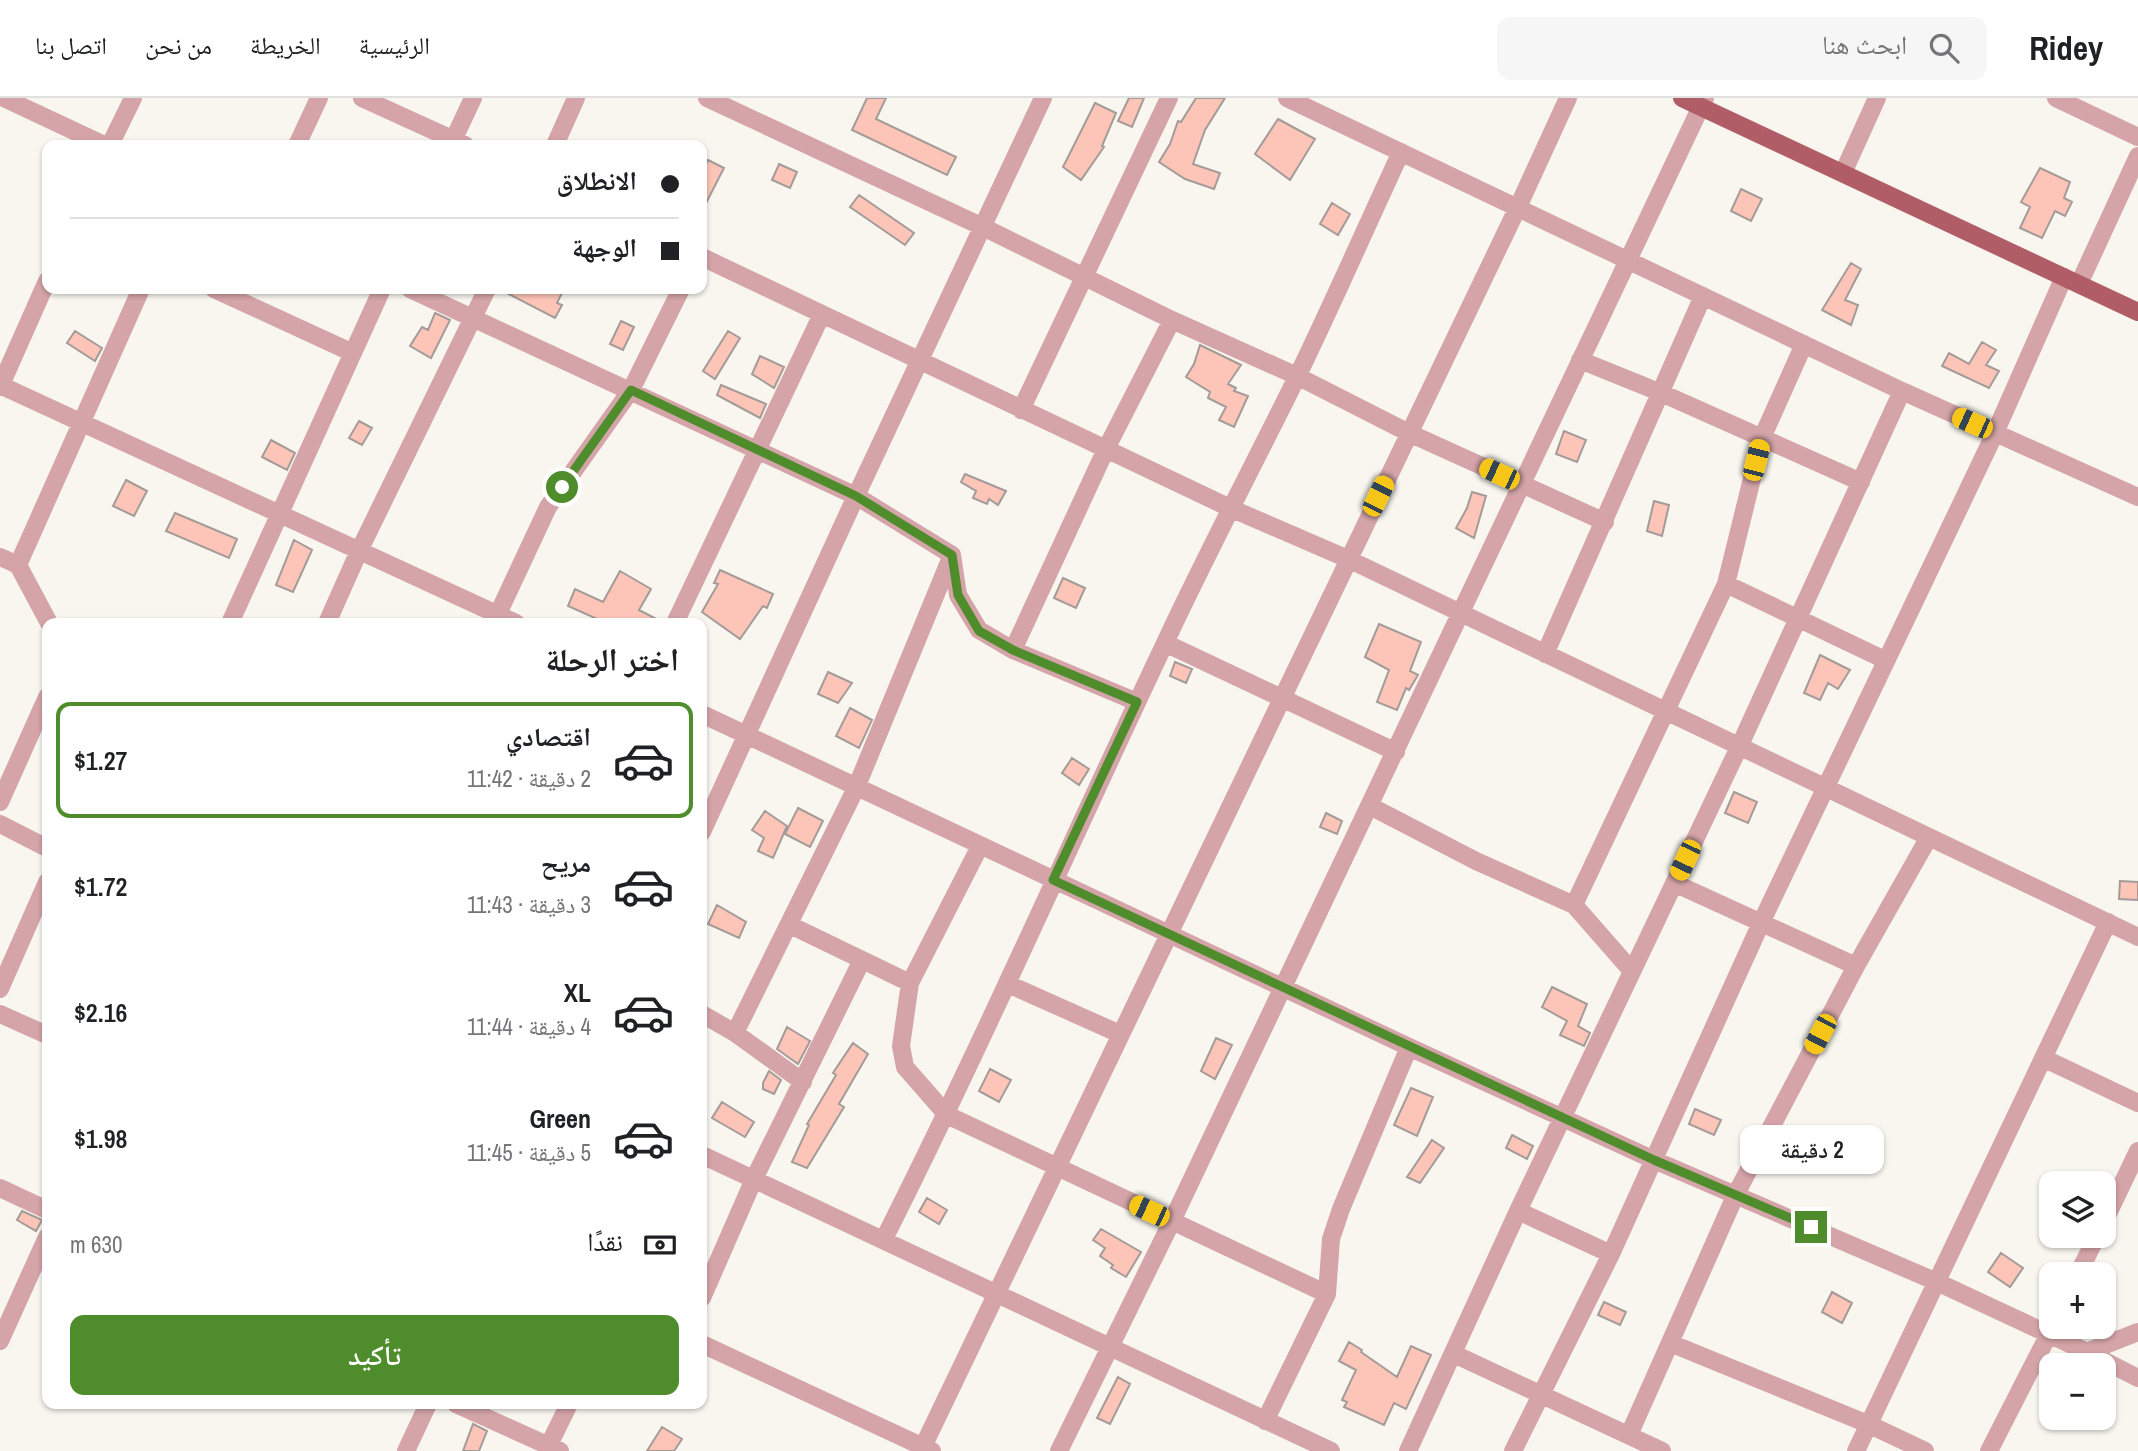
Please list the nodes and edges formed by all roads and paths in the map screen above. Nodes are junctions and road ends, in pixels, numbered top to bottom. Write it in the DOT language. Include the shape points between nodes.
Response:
graph roads {
  1 [pos="4,98"];
  2 [pos="133,98"];
  3 [pos="319,98"];
  4 [pos="362,98"];
  5 [pos="472,98"];
  6 [pos="576,98"];
  7 [pos="707,98"];
  8 [pos="1043,98"];
  9 [pos="1169,98"];
  10 [pos="1287,98"];
  11 [pos="1568,98"];
  12 [pos="1682,98"];
  13 [pos="1877,98"];
  14 [pos="2056,98"];
  15 [pos="1702,102"];
  16 [pos="2138,137"];
  17 [pos="93,140"];
  18 [pos="112,140"];
  19 [pos="299,140"];
  20 [pos="450,140"];
  21 [pos="457,140"];
  22 [pos="557,140"];
  23 [pos="1401,152"];
  24 [pos="2138,156"];
  25 [pos="1843,173"];
  26 [pos="1518,207"];
  27 [pos="983,227"];
  28 [pos="707,259"];
  29 [pos="1628,259"];
  30 [pos="1086,277"];
  31 [pos="2072,280"];
  32 [pos="42,292"];
  33 [pos="139,294"];
  34 [pos="231,294"];
  35 [pos="380,294"];
  36 [pos="421,294"];
  37 [pos="485,294"];
  38 [pos="679,294"];
  39 [pos="1703,296"];
  40 [pos="2138,312"];
  41 [pos="822,314"];
  42 [pos="474,317"];
  43 [pos="1172,320"];
  44 [pos="1804,344"];
  45 [pos="353,353"];
  46 [pos="919,360"];
  47 [pos="1580,360"];
  48 [pos="1297,376"];
  49 [pos="0,385"];
  50 [pos="631,390"];
  51 [pos="1902,391"];
  52 [pos="1659,392"];
  53 [pos="1021,410"];
  54 [pos="81,422"];
  55 [pos="1409,433"];
  56 [pos="1995,433"];
  57 [pos="1762,438"];
  58 [pos="1106,449"];
  59 [pos="759,450"];
  60 [pos="1861,482"];
  61 [pos="1521,484"];
  62 [pos="856,496"];
  63 [pos="2138,497"];
  64 [pos="1230,508"];
  65 [pos="278,514"];
  66 [pos="1605,522"];
  67 [pos="359,551"];
  68 [pos="952,555"];
  69 [pos="0,557"];
  70 [pos="1348,559"];
  71 [pos="18,565"];
  72 [pos="1726,584"];
  73 [pos="498,614"];
  74 [pos="1461,614"];
  75 [pos="46,618"];
  76 [pos="232,618"];
  77 [pos="329,618"];
  78 [pos="506,618"];
  79 [pos="677,618"];
  80 [pos="1799,618"];
  81 [pos="1165,643"];
  82 [pos="1013,650"];
  83 [pos="1545,654"];
  84 [pos="1885,660"];
  85 [pos="1281,697"];
  86 [pos="1137,702"];
  87 [pos="42,708"];
  88 [pos="1664,710"];
  89 [pos="707,716"];
  90 [pos="745,735"];
  91 [pos="1740,745"];
  92 [pos="1396,752"];
  93 [pos="1825,787"];
  94 [pos="856,788"];
  95 [pos="0,802"];
  96 [pos="1370,806"];
  97 [pos="707,821"];
  98 [pos="0,824"];
  99 [pos="1929,836"];
  100 [pos="42,845"];
  101 [pos="981,846"];
  102 [pos="1053,880"];
  103 [pos="1674,883"];
  104 [pos="42,894"];
  105 [pos="1574,905"];
  106 [pos="2108,922"];
  107 [pos="1761,923"];
  108 [pos="790,925"];
  109 [pos="1167,934"];
  110 [pos="2138,937"];
  111 [pos="862,960"];
  112 [pos="1856,966"];
  113 [pos="1632,970"];
  114 [pos="910,983"];
  115 [pos="1008,984"];
  116 [pos="1282,987"];
  117 [pos="0,989"];
  118 [pos="0,1014"];
  119 [pos="707,1017"];
  120 [pos="42,1033"];
  121 [pos="735,1033"];
  122 [pos="1120,1034"];
  123 [pos="1409,1047"];
  124 [pos="2043,1058"];
  125 [pos="803,1082"];
  126 [pos="2138,1103"];
  127 [pos="947,1115"];
  128 [pos="1563,1117"];
  129 [pos="2138,1151"];
  130 [pos="707,1157"];
  131 [pos="1654,1160"];
  132 [pos="1056,1167"];
  133 [pos="754,1179"];
  134 [pos="0,1188"];
  135 [pos="1736,1194"];
  136 [pos="2116,1197"];
  137 [pos="42,1208"];
  138 [pos="1518,1211"];
  139 [pos="1172,1222"];
  140 [pos="884,1239"];
  141 [pos="42,1248"];
  142 [pos="1611,1254"];
  143 [pos="1937,1282"];
  144 [pos="707,1287"];
  145 [pos="997,1292"];
  146 [pos="1326,1294"];
  147 [pos="2039,1325"];
  148 [pos="2138,1332"];
  149 [pos="2046,1339"];
  150 [pos="2066,1339"];
  151 [pos="0,1340"];
  152 [pos="1670,1343"];
  153 [pos="707,1345"];
  154 [pos="1112,1347"];
  155 [pos="2087,1352"];
  156 [pos="1454,1354"];
  157 [pos="2138,1378"];
  158 [pos="1540,1396"];
  159 [pos="426,1409"];
  160 [pos="467,1409"];
  161 [pos="567,1409"];
  162 [pos="1265,1421"];
  163 [pos="1868,1424"];
  164 [pos="1629,1434"];
  165 [pos="551,1449"];
  166 [pos="925,1450"];
  167 [pos="406,1451"];
  168 [pos="1059,1451"];
  169 [pos="1331,1451"];
  170 [pos="1408,1451"];
  171 [pos="1513,1451"];
  172 [pos="1662,1451"];
  173 [pos="1856,1451"];
  174 [pos="1925,1451"];
  175 [pos="1989,1451"];
  1 -- 17 [label="street"];
  2 -- 18 [label="street"];
  3 -- 19 [label="street"];
  4 -- 20 [label="street"];
  5 -- 21 [label="street"];
  6 -- 22 [label="street"];
  7 -- 27 [label="street"];
  8 -- 27 [label="street"];
  9 -- 30 [label="street"];
  10 -- 23 [label="street"];
  11 -- 26 [label="street"];
  12 -- 15 [label="main road"];
  13 -- 25 [label="street"];
  14 -- 16 [label="street"];
  15 -- 25 [label="main road"];
  15 -- 29 [label="street"];
  23 -- 26 [label="street"];
  23 -- 48 [label="street"];
  24 -- 31 [label="street"];
  25 -- 31 [label="main road"];
  26 -- 29 [label="street"];
  26 -- 55 [label="street"];
  27 -- 30 [label="street"];
  27 -- 46 [label="street"];
  28 -- 41 [label="street"];
  29 -- 39 [label="street"];
  29 -- 47 [label="street"];
  30 -- 43 [label="street"];
  30 -- 53 [label="street"];
  31 -- 40 [label="main road"];
  31 -- 56 [label="street"];
  32 -- 49 [label="street"];
  33 -- 54 [label="street"];
  34 -- 45 [label="street"];
  35 -- 45 [label="street"];
  36 -- 42 [label="street"];
  37 -- 42 [label="street"];
  38 -- 50 [label="street"];
  39 -- 44 [label="street"];
  39 -- 52 [label="street"];
  41 -- 46 [label="street"];
  41 -- 59 [label="street"];
  42 -- 50 [label="street"];
  42 -- 67 [label="street"];
  43 -- 48 [label="street"];
  43 -- 58 [label="street"];
  44 -- 51 [label="street"];
  44 -- 57 [label="street"];
  45 -- 65 [label="street"];
  46 -- 53 [label="street"];
  46 -- 62 [label="street"];
  47 -- 52 [label="street"];
  47 -- 61 [label="street"];
  48 -- 55 [label="street"];
  48 -- 64 [label="street"];
  49 -- 54 [label="street"];
  50 -- 59 [label="street"];
  50 -- 73 [label="street" via="548,507"];
  51 -- 56 [label="street"];
  51 -- 60 [label="street"];
  52 -- 57 [label="street"];
  52 -- 66 [label="street"];
  53 -- 58 [label="street"];
  54 -- 65 [label="street"];
  54 -- 71 [label="street"];
  55 -- 61 [label="street"];
  55 -- 70 [label="street"];
  56 -- 63 [label="street"];
  56 -- 84 [label="street"];
  57 -- 60 [label="street"];
  57 -- 72 [label="street"];
  58 -- 64 [label="street"];
  58 -- 82 [label="street"];
  59 -- 62 [label="street"];
  59 -- 79 [label="street"];
  60 -- 80 [label="street"];
  61 -- 66 [label="street"];
  61 -- 74 [label="street"];
  62 -- 68 [label="street"];
  62 -- 90 [label="street"];
  64 -- 70 [label="street"];
  64 -- 81 [label="street"];
  65 -- 67 [label="street"];
  65 -- 76 [label="street"];
  66 -- 83 [label="street"];
  67 -- 73 [label="street"];
  67 -- 77 [label="street"];
  68 -- 82 [label="street" via="958,595 967,613 979,631"];
  68 -- 94 [label="street"];
  69 -- 71 [label="street"];
  70 -- 74 [label="street"];
  70 -- 85 [label="street"];
  71 -- 75 [label="street"];
  72 -- 80 [label="street"];
  72 -- 88 [label="street"];
  73 -- 78 [label="street"];
  74 -- 83 [label="street"];
  74 -- 92 [label="street"];
  80 -- 84 [label="street"];
  80 -- 91 [label="street"];
  81 -- 85 [label="street"];
  81 -- 86 [label="street"];
  82 -- 86 [label="street"];
  83 -- 88 [label="street"];
  84 -- 93 [label="street"];
  85 -- 92 [label="street"];
  85 -- 109 [label="street"];
  86 -- 102 [label="street"];
  87 -- 95 [label="street"];
  88 -- 91 [label="street"];
  88 -- 105 [label="street"];
  89 -- 90 [label="street"];
  90 -- 94 [label="street"];
  90 -- 97 [label="street"];
  91 -- 93 [label="street"];
  91 -- 103 [label="street"];
  92 -- 96 [label="street"];
  93 -- 99 [label="street"];
  93 -- 107 [label="street"];
  94 -- 101 [label="street"];
  94 -- 108 [label="street"];
  96 -- 105 [label="street"];
  96 -- 116 [label="street"];
  98 -- 100 [label="street"];
  99 -- 106 [label="street"];
  99 -- 112 [label="street"];
  101 -- 102 [label="street"];
  101 -- 114 [label="street"];
  102 -- 109 [label="street"];
  102 -- 115 [label="street"];
  103 -- 107 [label="street"];
  103 -- 113 [label="street"];
  104 -- 117 [label="street"];
  105 -- 113 [label="street"];
  106 -- 110 [label="street"];
  106 -- 124 [label="street"];
  107 -- 112 [label="street"];
  107 -- 131 [label="street"];
  108 -- 111 [label="street"];
  108 -- 121 [label="street"];
  109 -- 116 [label="street"];
  109 -- 122 [label="street"];
  111 -- 114 [label="street"];
  111 -- 125 [label="street"];
  112 -- 135 [label="street"];
  113 -- 128 [label="street"];
  114 -- 127 [label="street" via="901,1046 905,1067"];
  115 -- 122 [label="street"];
  115 -- 127 [label="street"];
  116 -- 123 [label="street"];
  116 -- 139 [label="street"];
  118 -- 120 [label="street"];
  119 -- 121 [label="street"];
  121 -- 125 [label="street"];
  122 -- 132 [label="street"];
  123 -- 128 [label="street"];
  123 -- 146 [label="street" via="1340,1209 1331,1239"];
  124 -- 126 [label="street"];
  124 -- 143 [label="street"];
  125 -- 133 [label="street"];
  127 -- 132 [label="street"];
  127 -- 140 [label="street"];
  128 -- 131 [label="street"];
  128 -- 138 [label="street"];
  129 -- 136 [label="street"];
  130 -- 133 [label="street"];
  131 -- 135 [label="street"];
  131 -- 142 [label="street"];
  132 -- 139 [label="street"];
  132 -- 145 [label="street"];
  133 -- 140 [label="street"];
  133 -- 144 [label="street"];
  134 -- 137 [label="street"];
  135 -- 143 [label="street"];
  135 -- 152 [label="street"];
  138 -- 142 [label="street"];
  138 -- 156 [label="street"];
  139 -- 146 [label="street"];
  139 -- 154 [label="street"];
  140 -- 145 [label="street"];
  141 -- 151 [label="street"];
  142 -- 158 [label="street"];
  143 -- 147 [label="street"];
  143 -- 163 [label="street"];
  145 -- 154 [label="street"];
  145 -- 166 [label="street"];
  146 -- 162 [label="street"];
  148 -- 155 [label="street"];
  149 -- 175 [label="street"];
  150 -- 155 [label="street"];
  152 -- 163 [label="street"];
  152 -- 164 [label="street"];
  153 -- 166 [label="street"];
  154 -- 162 [label="street"];
  154 -- 168 [label="street"];
  155 -- 157 [label="street"];
  156 -- 158 [label="street"];
  156 -- 170 [label="street"];
  158 -- 164 [label="street"];
  158 -- 171 [label="street"];
  159 -- 167 [label="street"];
  160 -- 165 [label="street"];
  161 -- 165 [label="street"];
  162 -- 169 [label="street"];
  163 -- 173 [label="street"];
  163 -- 174 [label="street"];
  164 -- 172 [label="street"];
}
